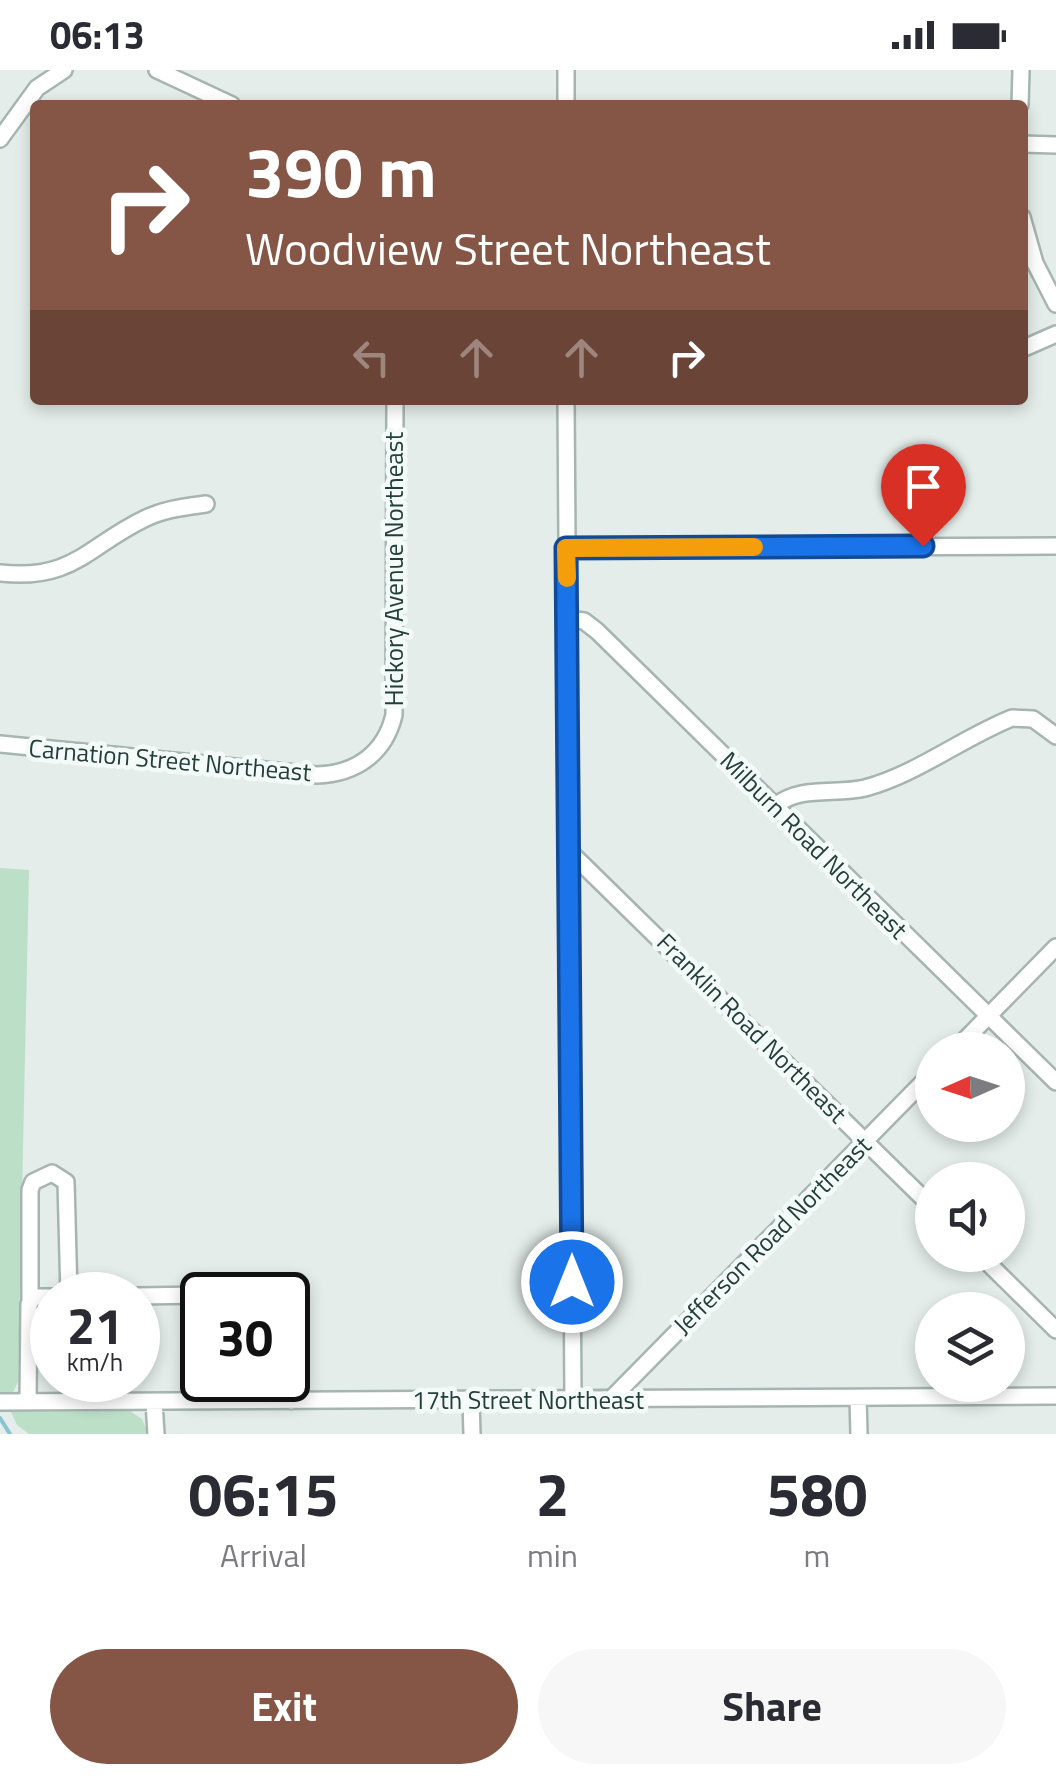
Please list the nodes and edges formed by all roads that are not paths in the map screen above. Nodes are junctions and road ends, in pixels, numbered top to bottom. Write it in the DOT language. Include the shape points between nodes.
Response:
graph roads {
  1 [pos="64,70"];
  2 [pos="157,70"];
  3 [pos="566,70"];
  4 [pos="1020,70"];
  5 [pos="221,100"];
  6 [pos="566,100"];
  7 [pos="1020,100"];
  8 [pos="0,140"];
  9 [pos="1028,144"];
  10 [pos="1056,145"];
  11 [pos="1028,237"];
  12 [pos="1056,304"];
  13 [pos="1056,334"];
  14 [pos="1028,346"];
  15 [pos="395,405"];
  16 [pos="566,405"];
  17 [pos="206,504"];
  18 [pos="1056,546"];
  19 [pos="566,548"];
  20 [pos="0,573"];
  21 [pos="567,620"];
  22 [pos="1056,736"];
  23 [pos="387,737"];
  24 [pos="0,744"];
  25 [pos="776,806"];
  26 [pos="570,851"];
  27 [pos="1056,948"];
  28 [pos="987,1017"];
  29 [pos="972,1032"];
  30 [pos="1056,1082"];
  31 [pos="915,1090"];
  32 [pos="866,1140"];
  33 [pos="915,1190"];
  34 [pos="30,1272"];
  35 [pos="68,1272"];
  36 [pos="997,1272"];
  37 [pos="30,1301"];
  38 [pos="1056,1330"];
  39 [pos="1056,1396"];
  40 [pos="612,1398"];
  41 [pos="858,1398"];
  42 [pos="573,1399"];
  43 [pos="471,1400"];
  44 [pos="310,1401"];
  45 [pos="5,1402"];
  46 [pos="28,1402"];
  47 [pos="154,1402"];
  48 [pos="156,1434"];
  49 [pos="472,1434"];
  50 [pos="859,1434"];
  1 -- 8 [label="street" via="24,102"];
  2 -- 5 [label="street"];
  3 -- 6 [label="street"];
  4 -- 7 [label="street"];
  9 -- 10 [label="street"];
  11 -- 12 [label="street"];
  13 -- 14 [label="street"];
  15 -- 23 [label="street, Hickory Avenue Northeast" via="396,687"];
  16 -- 19 [label="street"];
  17 -- 20 [label="street" via="142,520 81,560 49,572"];
  18 -- 19 [label="street"];
  19 -- 21 [label="street"];
  21 -- 25 [label="street, Milburn Road Northeast" via="597,630"];
  21 -- 26 [label="street"];
  22 -- 25 [label="street" via="1036,720 1012,718 879,783 798,794"];
  23 -- 24 [label="street, Carnation Street Northeast" via="362,763 318,775"];
  25 -- 28 [label="street, Milburn Road Northeast"];
  26 -- 32 [label="street, Franklin Road Northeast"];
  26 -- 42 [label="street"];
  27 -- 28 [label="street"];
  28 -- 29 [label="street"];
  28 -- 30 [label="street, Milburn Road Northeast"];
  31 -- 32 [label="street, Jefferson Road Northeast"];
  32 -- 33 [label="street, Franklin Road Northeast"];
  32 -- 40 [label="street, Jefferson Road Northeast"];
  34 -- 35 [label="street" via="30,1190 52,1173 66,1182"];
  36 -- 38 [label="street"];
  37 -- 46 [label="street"];
  39 -- 41 [label="street, 17th Street Northeast"];
  40 -- 41 [label="street, 17th Street Northeast"];
  40 -- 42 [label="street, 17th Street Northeast"];
  41 -- 50 [label="street"];
  42 -- 43 [label="street, 17th Street Northeast"];
  43 -- 44 [label="street, 17th Street Northeast"];
  43 -- 49 [label="street"];
  45 -- 46 [label="street, 17th Street Northeast"];
  47 -- 48 [label="street"];
}
